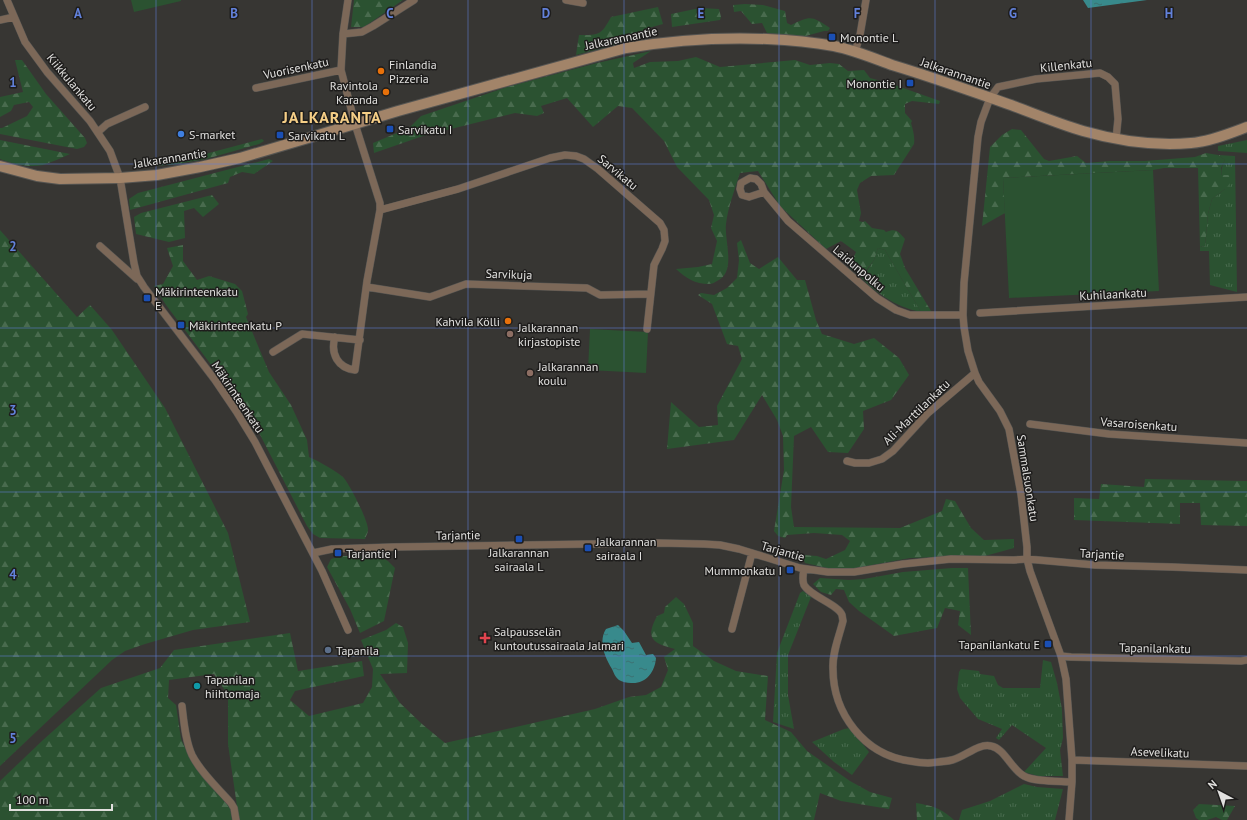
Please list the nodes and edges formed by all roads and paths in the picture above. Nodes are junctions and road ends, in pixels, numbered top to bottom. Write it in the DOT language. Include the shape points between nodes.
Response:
graph roads {
  1 [pos="7,0"];
  2 [pos="348,0"];
  3 [pos="414,0"];
  4 [pos="566,0"];
  5 [pos="866,0"];
  6 [pos="582,3"];
  7 [pos="14,17"];
  8 [pos="0,20"];
  9 [pos="343,34"];
  10 [pos="855,52"];
  11 [pos="341,70"];
  12 [pos="256,88"];
  13 [pos="990,98"];
  14 [pos="144,107"];
  15 [pos="355,124"];
  16 [pos="1247,127"];
  17 [pos="98,132"];
  18 [pos="1116,138"];
  19 [pos="0,166"];
  20 [pos="120,178"];
  21 [pos="764,192"];
  22 [pos="380,210"];
  23 [pos="100,246"];
  24 [pos="141,282"];
  25 [pos="367,287"];
  26 [pos="650,294"];
  27 [pos="1247,297"];
  28 [pos="980,313"];
  29 [pos="963,315"];
  30 [pos="647,329"];
  31 [pos="335,337"];
  32 [pos="360,340"];
  33 [pos="273,352"];
  34 [pos="975,373"];
  35 [pos="1030,424"];
  36 [pos="1247,443"];
  37 [pos="847,461"];
  38 [pos="313,552"];
  39 [pos="752,553"];
  40 [pos="1027,559"];
  41 [pos="804,569"];
  42 [pos="1247,570"];
  43 [pos="732,629"];
  44 [pos="348,630"];
  45 [pos="1062,656"];
  46 [pos="1247,660"];
  47 [pos="182,706"];
  48 [pos="1072,760"];
  49 [pos="1247,766"];
  50 [pos="1072,782"];
  51 [pos="236,820"];
  52 [pos="1069,820"];
  1 -- 7 [label="street, Kiikkulankatu"];
  2 -- 9 [label="street"];
  3 -- 9 [label="street" via="362,32"];
  4 -- 6 [label="street"];
  5 -- 10 [label="street"];
  7 -- 8 [label="street"];
  7 -- 17 [label="street, Kiikkulankatu" via="25,42"];
  9 -- 11 [label="street"];
  10 -- 13 [label="main road, Jalkarannantie"];
  10 -- 15 [label="main road, Jalkarannantie" via="797,41 734,38 662,42 592,57"];
  11 -- 12 [label="street, Vuorisenkatu"];
  11 -- 15 [label="street"];
  13 -- 18 [label="main road, Jalkarannantie" via="1083,131"];
  13 -- 18 [label="street, Killenkatu" via="998,87 1036,79 1100,73 1115,84 1118,119"];
  13 -- 29 [label="street, Sammalsuonkatu" via="978,137"];
  14 -- 17 [label="street" via="107,124"];
  15 -- 20 [label="main road, Jalkarannantie" via="200,168"];
  15 -- 22 [label="street"];
  16 -- 18 [label="main road, Jalkarannantie" via="1193,143 1166,144"];
  17 -- 20 [label="street, Kiikkulankatu" via="110,151"];
  19 -- 20 [label="main road, Jalkarannantie" via="60,179"];
  20 -- 24 [label="street, Mäkirinteenkatu" via="134,263"];
  21 -- 29 [label="street, Laidunpolku" via="788,221 877,298 896,310 910,315"];
  22 -- 25 [label="street"];
  22 -- 26 [label="street, Sarvikatu" via="458,189 550,158 576,156 598,169 660,223 664,230 665,241 654,265"];
  23 -- 24 [label="street"];
  24 -- 38 [label="street, Mäkirinteenkatu" via="236,411"];
  25 -- 26 [label="street, Sarvikuja" via="430,297 466,284 588,288 600,295"];
  25 -- 32 [label="street"];
  26 -- 30 [label="street, Sarvikatu"];
  27 -- 28 [label="street, Kuhilaankatu"];
  29 -- 34 [label="street, Sammalsuonkatu" via="968,351"];
  31 -- 32 [label="street"];
  31 -- 32 [label="street" via="334,353 340,364 347,369 355,370"];
  31 -- 33 [label="street" via="302,334"];
  34 -- 37 [label="street, Ali-Marttilankatu" via="928,413 893,451 869,463"];
  34 -- 40 [label="street, Sammalsuonkatu" via="1009,429 1021,494"];
  35 -- 36 [label="street, Vasaroisenkatu" via="1109,434"];
  38 -- 39 [label="street, Tarjantie" via="332,549 658,543 720,544"];
  38 -- 44 [label="street, Mäkirinteenkatu"];
  39 -- 41 [label="street, Tarjantie"];
  39 -- 43 [label="street"];
  40 -- 41 [label="street, Tarjantie" via="951,559 854,572"];
  40 -- 42 [label="street, Tarjantie" via="1095,565"];
  40 -- 45 [label="street, Sammalsuonkatu"];
  41 -- 50 [label="street" via="805,585 842,615 843,621 833,658 833,677 838,699 847,720 862,738 899,760 925,763 952,760 990,745 999,750 1025,777"];
  45 -- 46 [label="street, Tapanilankatu"];
  45 -- 48 [label="street, Sammalsuonkatu"];
  47 -- 51 [label="street" via="185,735 192,754 202,770 231,803"];
  48 -- 49 [label="street, Asevelikatu"];
  48 -- 50 [label="street, Sammalsuonkatu"];
  50 -- 52 [label="street, Sammalsuonkatu"];
}
